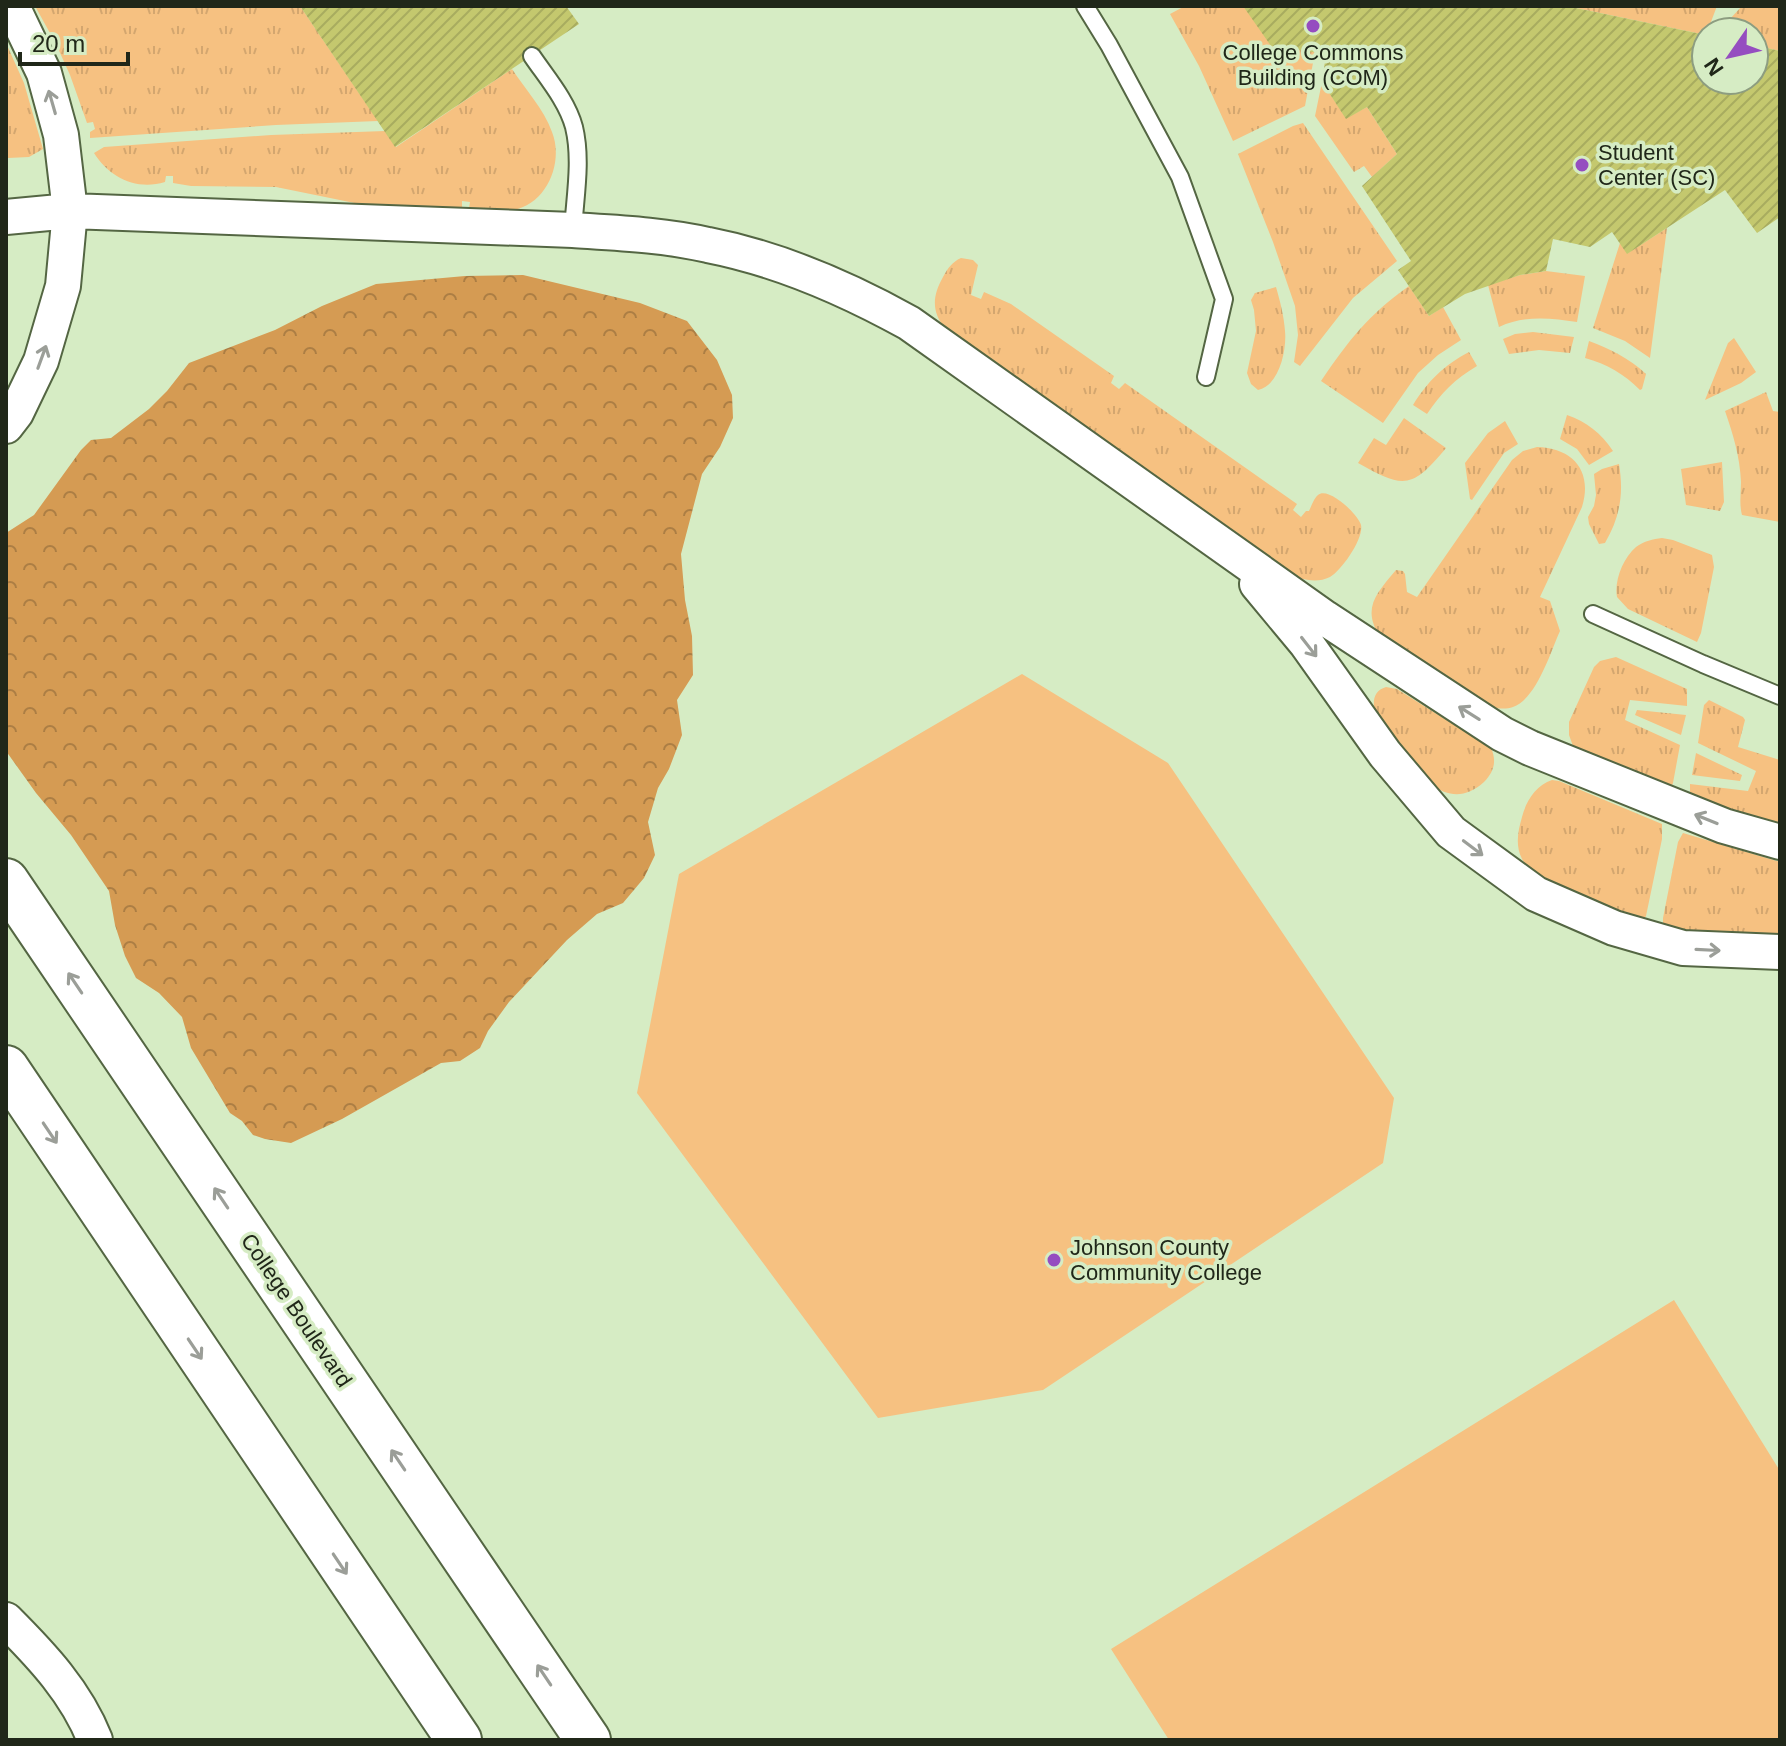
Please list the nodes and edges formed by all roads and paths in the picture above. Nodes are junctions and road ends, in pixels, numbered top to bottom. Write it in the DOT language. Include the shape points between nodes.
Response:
graph roads {
  1 [pos="12,6"];
  2 [pos="1085,6"];
  3 [pos="532,56"];
  4 [pos="70,211"];
  5 [pos="6,217"];
  6 [pos="573,230"];
  7 [pos="1206,377"];
  8 [pos="6,426"];
  9 [pos="1223,545"];
  10 [pos="1593,614"];
  11 [pos="1780,696"];
  12 [pos="1780,842"];
  13 [pos="6,881"];
  14 [pos="1780,952"];
  15 [pos="6,1068"];
  16 [pos="6,1620"];
  17 [pos="95,1740"];
  18 [pos="459,1740"];
  19 [pos="588,1740"];
  4 -- 1 [label="street, one-way" via="61,135 44,73"];
  2 -- 7 [label="lane" via="1180,177 1224,299"];
  3 -- 6 [label="lane" via="574,126"];
  4 -- 5 [label="street"];
  4 -- 6 [label="street"];
  8 -- 4 [label="street, one-way" via="41,361 63,286"];
  6 -- 9 [label="street" via="708,245 777,262 841,287 909,323"];
  12 -- 9 [label="street, one-way" via="1724,826 1502,734"];
  9 -- 14 [label="street, one-way" via="1313,652 1385,754 1451,832 1472,848 1536,894 1614,928 1683,948"];
  10 -- 11 [label="lane"];
  19 -- 13 [label="main road, College Boulevard, one-way"];
  15 -- 18 [label="main road, one-way"];
  16 -- 17 [label="street" via="63,1681"];
}
